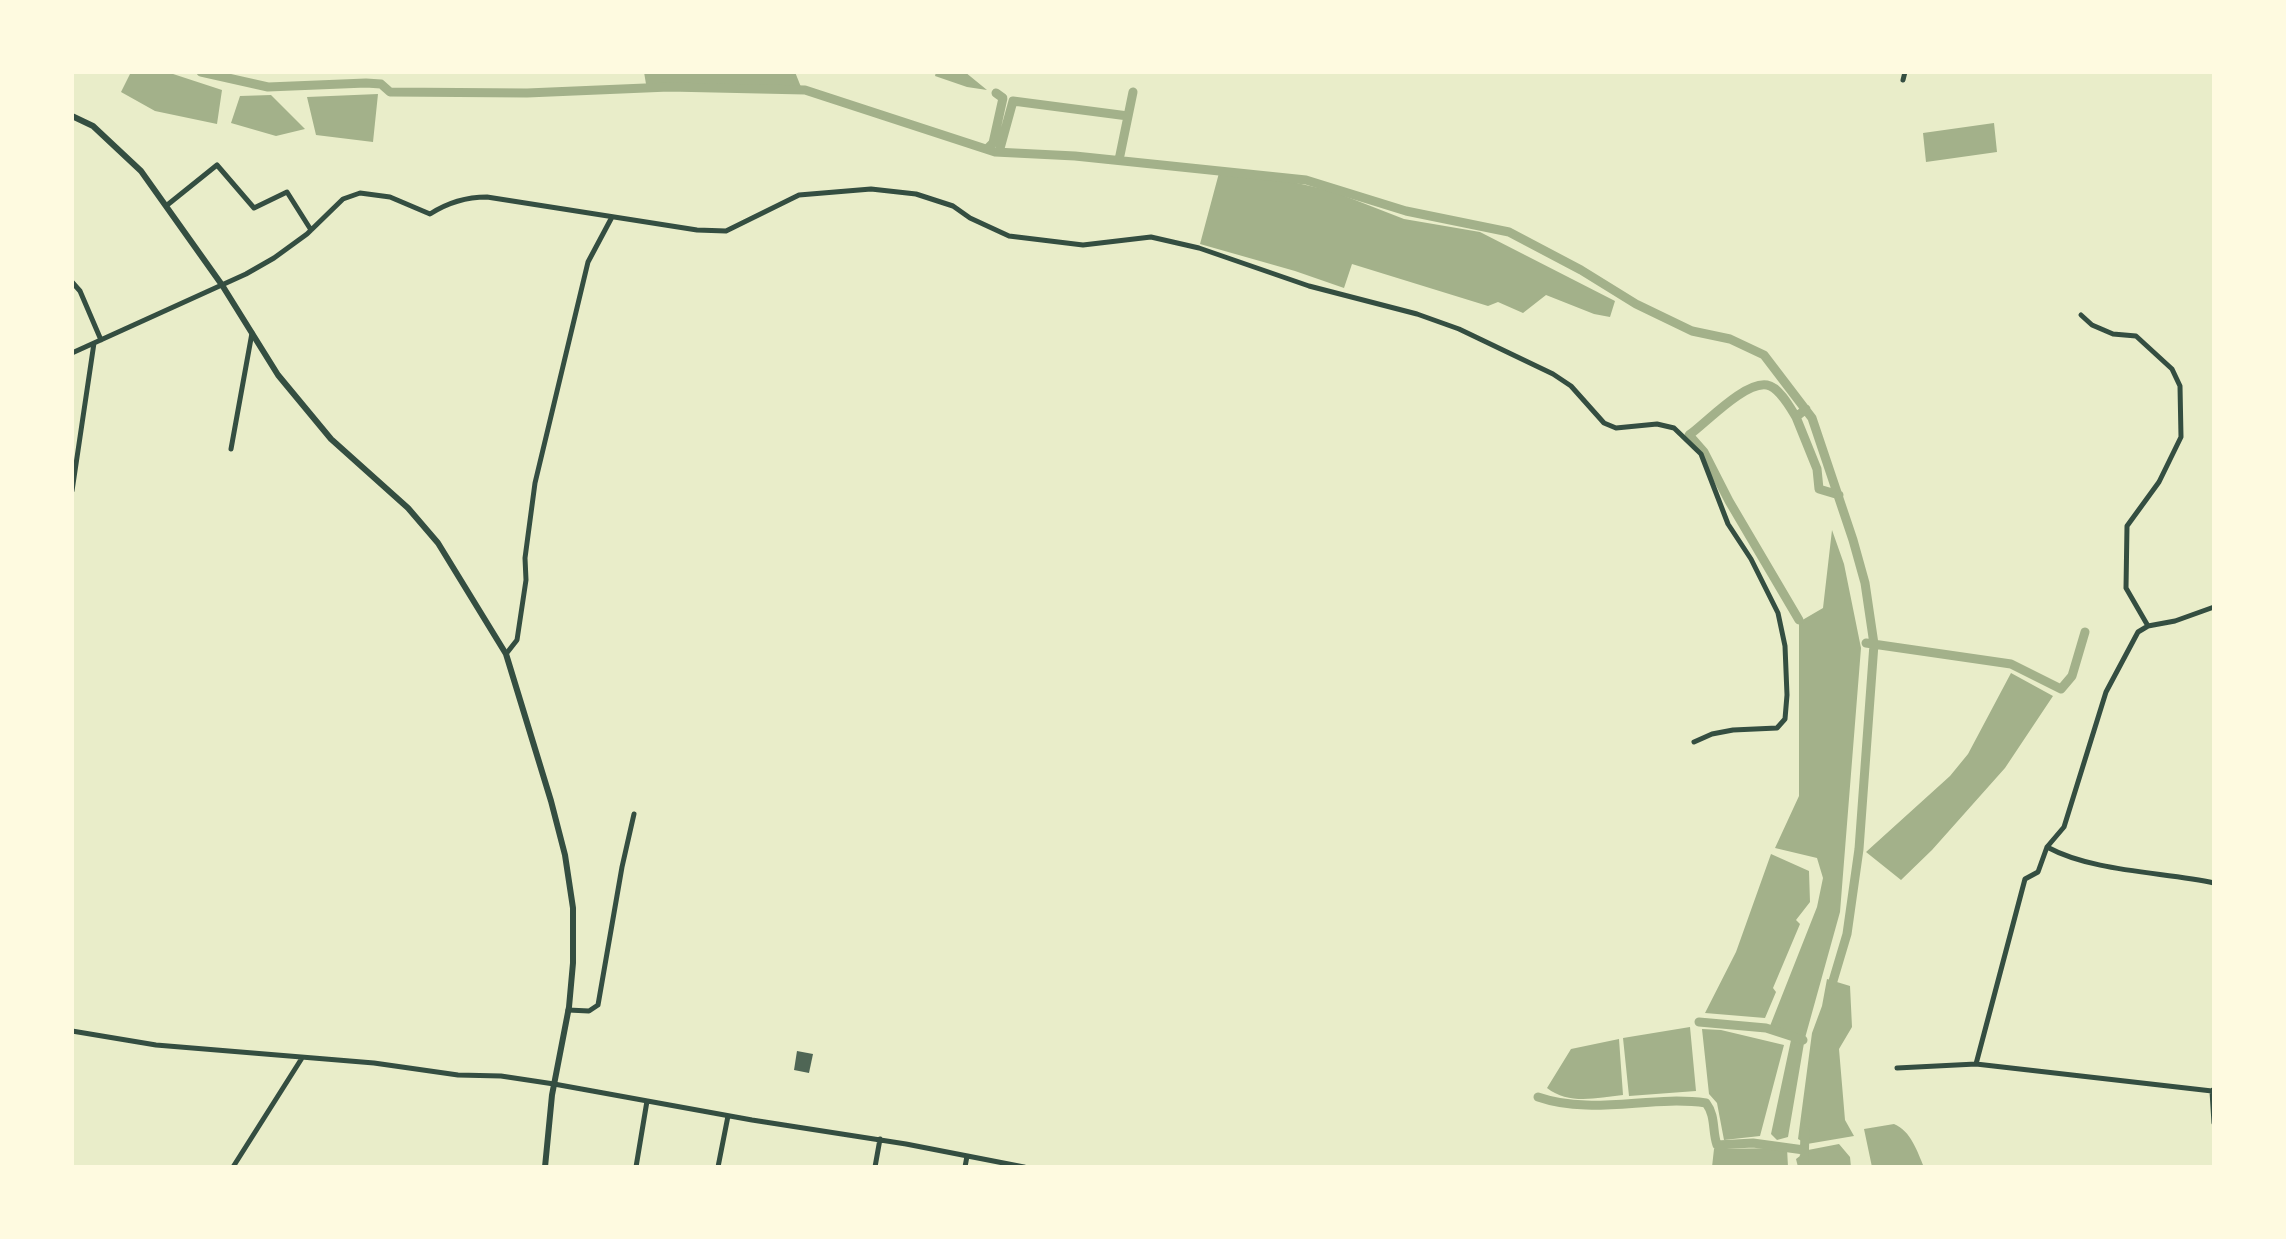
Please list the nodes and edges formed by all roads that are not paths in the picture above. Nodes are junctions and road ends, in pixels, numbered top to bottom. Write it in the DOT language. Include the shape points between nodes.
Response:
graph roads {
  1 [pos="1905,72"];
  2 [pos="1903,80"];
  3 [pos="72,116"];
  4 [pos="166,206"];
  5 [pos="612,217"];
  6 [pos="311,230"];
  7 [pos="72,282"];
  8 [pos="222,285"];
  9 [pos="2081,315"];
  10 [pos="252,333"];
  11 [pos="98,341"];
  12 [pos="72,353"];
  13 [pos="231,449"];
  14 [pos="72,491"];
  15 [pos="2214,607"];
  16 [pos="2148,626"];
  17 [pos="506,654"];
  18 [pos="1694,742"];
  19 [pos="634,814"];
  20 [pos="2047,847"];
  21 [pos="2214,883"];
  22 [pos="568,1010"];
  23 [pos="72,1031"];
  24 [pos="302,1058"];
  25 [pos="1976,1064"];
  26 [pos="1897,1068"];
  27 [pos="554,1084"];
  28 [pos="2213,1090"];
  29 [pos="647,1101"];
  30 [pos="728,1116"];
  31 [pos="2214,1123"];
  32 [pos="880,1139"];
  33 [pos="967,1156"];
  34 [pos="233,1167"];
  35 [pos="545,1167"];
  36 [pos="636,1167"];
  37 [pos="718,1167"];
  38 [pos="875,1167"];
  39 [pos="965,1167"];
  40 [pos="1024,1167"];
  1 -- 2 [label="street"];
  3 -- 4 [label="street" via="93,126 133,162"];
  4 -- 6 [label="street" via="217,165 254,208 287,192"];
  4 -- 8 [label="street"];
  5 -- 6 [label="street" via="487,197 469,197 430,214 390,197 360,193 343,199"];
  5 -- 17 [label="street" via="584,277 535,483 517,640"];
  5 -- 18 [label="street" via="726,231 799,195 871,189 916,194 953,206 1009,236 1083,245 1151,237 1459,329 1553,374 1604,423 1616,428 1674,428 1701,454 1728,524 1771,597 1785,646 1786,714 1781,726 1733,730"];
  6 -- 8 [label="street" via="274,258"];
  7 -- 11 [label="street"];
  8 -- 10 [label="street"];
  8 -- 11 [label="street"];
  9 -- 16 [label="street" via="2113,334 2136,336 2172,369 2180,386 2181,437 2159,482 2127,526 2126,588"];
  10 -- 13 [label="street"];
  10 -- 17 [label="street" via="278,375 331,439 408,508 438,543"];
  11 -- 12 [label="street"];
  11 -- 14 [label="street"];
  15 -- 16 [label="street"];
  16 -- 20 [label="street" via="2138,632 2106,692 2064,827"];
  17 -- 22 [label="street" via="565,855 573,908"];
  19 -- 22 [label="street" via="598,1005 593,1010"];
  20 -- 21 [label="street" via="2096,862"];
  20 -- 25 [label="street" via="2038,872 2025,879"];
  22 -- 27 [label="street"];
  23 -- 24 [label="street" via="156,1045"];
  24 -- 27 [label="street"];
  24 -- 34 [label="street"];
  25 -- 26 [label="street"];
  25 -- 28 [label="street"];
  27 -- 29 [label="street"];
  27 -- 35 [label="street"];
  28 -- 31 [label="street"];
  29 -- 30 [label="street"];
  29 -- 36 [label="street"];
  30 -- 32 [label="street"];
  30 -- 37 [label="street"];
  32 -- 33 [label="street"];
  32 -- 38 [label="street"];
  33 -- 39 [label="street"];
  33 -- 40 [label="street"];
}
